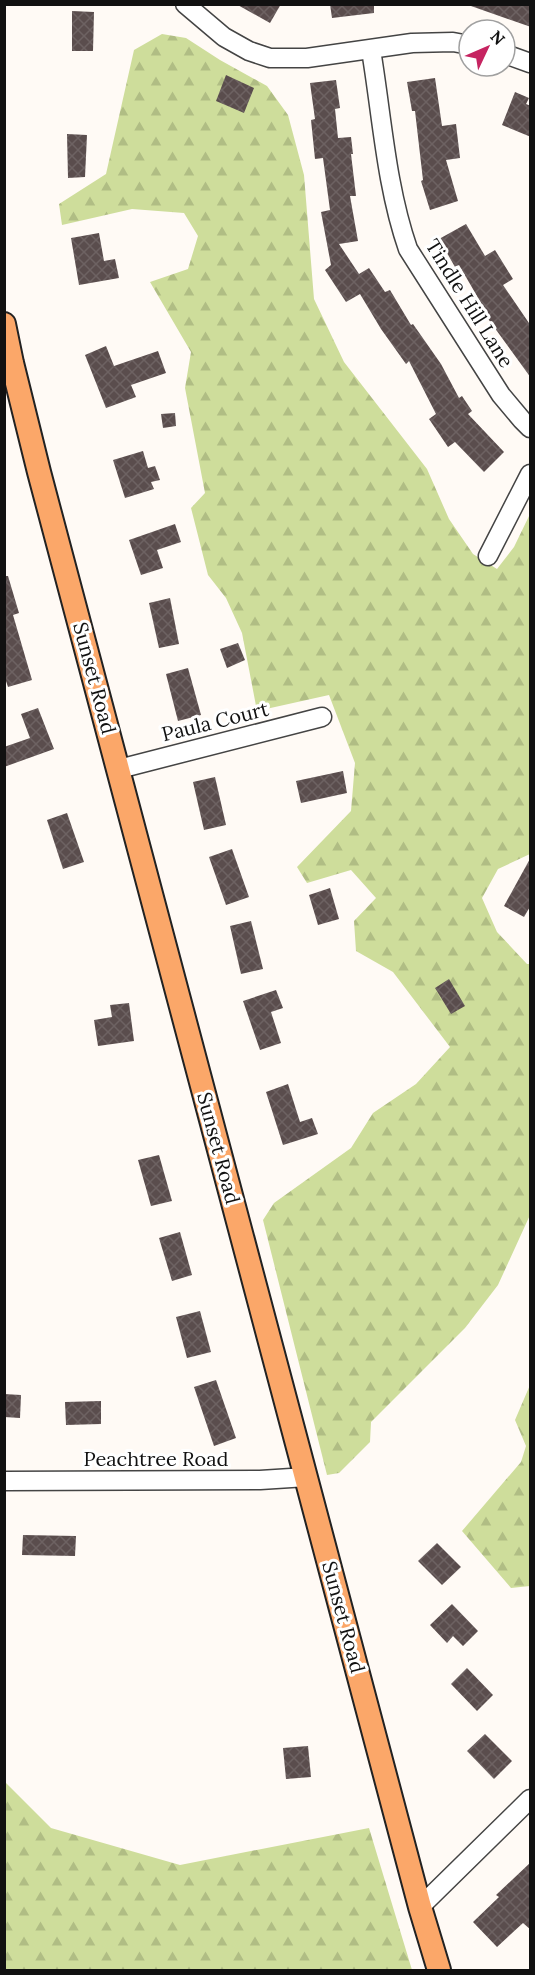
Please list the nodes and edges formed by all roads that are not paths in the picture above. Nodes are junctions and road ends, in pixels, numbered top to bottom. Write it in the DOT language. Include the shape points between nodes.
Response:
graph roads {
  1 [pos="185,4"];
  2 [pos="457,43"];
  3 [pos="371,50"];
  4 [pos="4,324"];
  5 [pos="531,428"];
  6 [pos="531,474"];
  7 [pos="488,556"];
  8 [pos="322,717"];
  9 [pos="119,769"];
  10 [pos="307,1478"];
  11 [pos="4,1481"];
  12 [pos="531,1799"];
  13 [pos="420,1907"];
  14 [pos="439,1971"];
  1 -- 3 [label="street" via="224,37 270,58 308,58"];
  2 -- 3 [label="street" via="412,43"];
  3 -- 5 [label="street, Tindle Hill Lane" via="400,225 408,249 501,395"];
  4 -- 9 [label="main road, Sunset Road" via="39,472"];
  6 -- 7 [label="street"];
  8 -- 9 [label="street, Paula Court"];
  9 -- 10 [label="main road, Sunset Road"];
  10 -- 11 [label="street, Peachtree Road"];
  10 -- 13 [label="main road, Sunset Road"];
  12 -- 13 [label="street"];
  13 -- 14 [label="main road, Sunset Road"];
}
